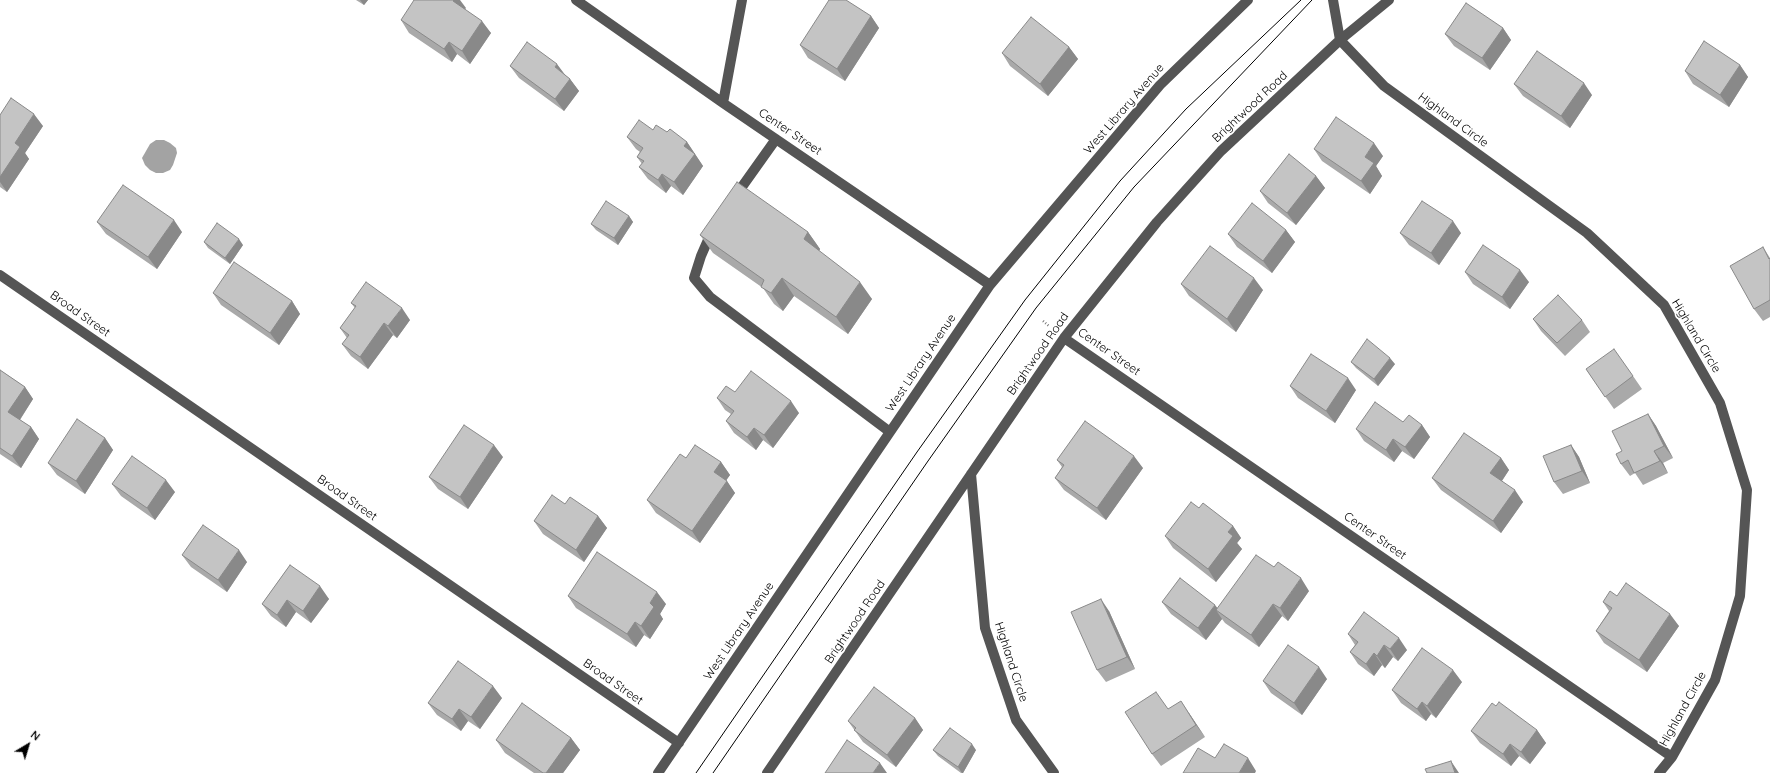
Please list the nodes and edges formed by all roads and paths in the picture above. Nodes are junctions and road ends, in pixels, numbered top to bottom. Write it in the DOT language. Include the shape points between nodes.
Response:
graph roads {
  1 [pos="576,0"];
  2 [pos="742,0"];
  3 [pos="1248,0"];
  4 [pos="1333,0"];
  5 [pos="1389,0"];
  6 [pos="1340,40"];
  7 [pos="723,103"];
  8 [pos="776,139"];
  9 [pos="728,207"];
  10 [pos="717,224"];
  11 [pos="0,275"];
  12 [pos="990,285"];
  13 [pos="1064,338"];
  14 [pos="890,432"];
  15 [pos="971,474"];
  16 [pos="679,743"];
  17 [pos="1672,757"];
  18 [pos="658,773"];
  19 [pos="767,773"];
  20 [pos="1054,773"];
  21 [pos="1659,773"];
  1 -- 7 [label="street, Center Street"];
  2 -- 7 [label="street"];
  3 -- 12 [label="street, West Library Avenue" via="1160,85"];
  4 -- 6 [label="street"];
  5 -- 6 [label="street, Brightwood Road"];
  6 -- 13 [label="street, Brightwood Road" via="1216,157 1157,222"];
  6 -- 17 [label="street, Highland Circle" via="1384,86 1588,233 1664,305 1720,403 1747,490 1740,596 1715,680"];
  7 -- 8 [label="street, Center Street"];
  8 -- 9 [label="street"];
  8 -- 12 [label="street, Center Street"];
  10 -- 14 [label="street" via="701,256 694,278 710,297"];
  11 -- 16 [label="street, Broad Street"];
  12 -- 14 [label="street, West Library Avenue"];
  13 -- 15 [label="street, Brightwood Road"];
  13 -- 17 [label="street, Center Street"];
  14 -- 16 [label="street, West Library Avenue"];
  15 -- 19 [label="street, Brightwood Road"];
  15 -- 20 [label="street, Highland Circle" via="985,628 1016,720"];
  16 -- 18 [label="street, West Library Avenue"];
  17 -- 21 [label="street, Highland Circle"];
}
